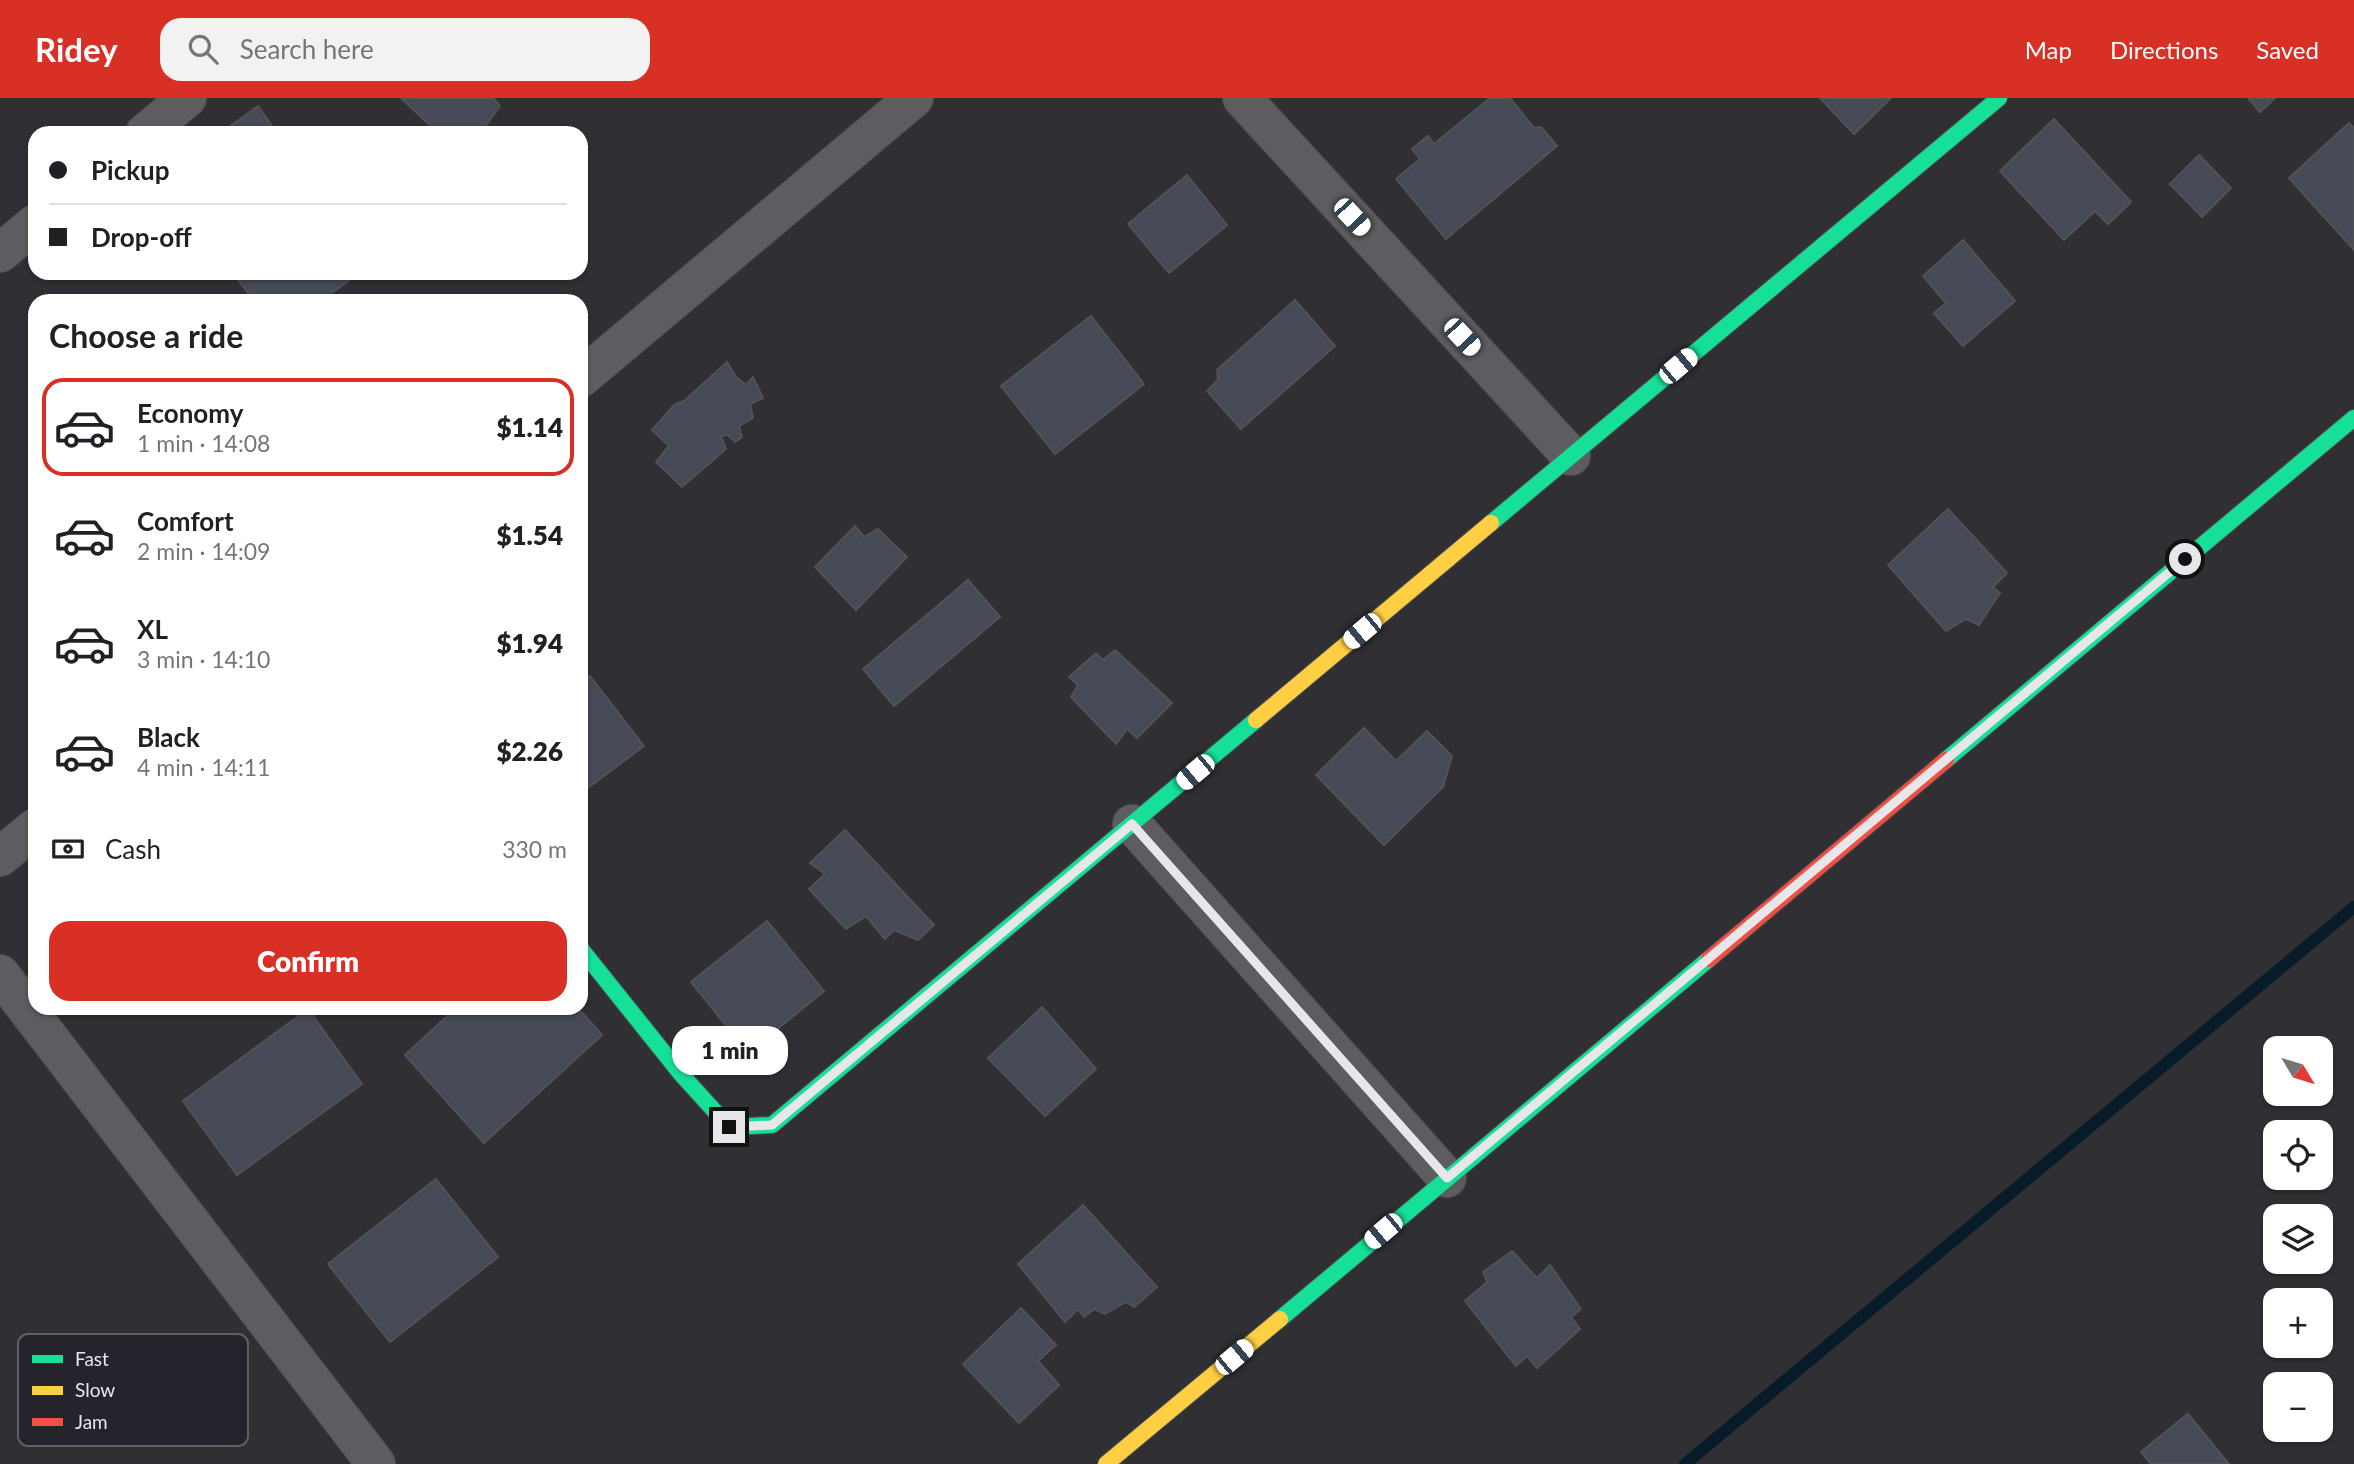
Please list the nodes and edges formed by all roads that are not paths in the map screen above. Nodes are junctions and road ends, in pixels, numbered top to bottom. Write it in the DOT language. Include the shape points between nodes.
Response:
graph roads {
  1 [pos="187,98"];
  2 [pos="914,98"];
  3 [pos="1242,98"];
  4 [pos="1999,98"];
  5 [pos="153,126"];
  6 [pos="28,230"];
  7 [pos="0,253"];
  8 [pos="588,372"];
  9 [pos="2354,418"];
  10 [pos="1572,456"];
  11 [pos="1132,824"];
  12 [pos="28,834"];
  13 [pos="0,857"];
  14 [pos="588,957"];
  15 [pos="0,974"];
  16 [pos="28,1011"];
  17 [pos="31,1015"];
  18 [pos="1447,1178"];
  19 [pos="372,1463"];
  20 [pos="1106,1464"];
  1 -- 5 [label="street"];
  2 -- 8 [label="street"];
  3 -- 10 [label="street"];
  4 -- 10 [label="street"];
  6 -- 7 [label="street"];
  9 -- 18 [label="street"];
  10 -- 11 [label="street"];
  11 -- 14 [label="street" via="772,1125 729,1127"];
  11 -- 18 [label="street"];
  12 -- 13 [label="street"];
  15 -- 16 [label="street"];
  17 -- 19 [label="street"];
  18 -- 20 [label="street"];
}
